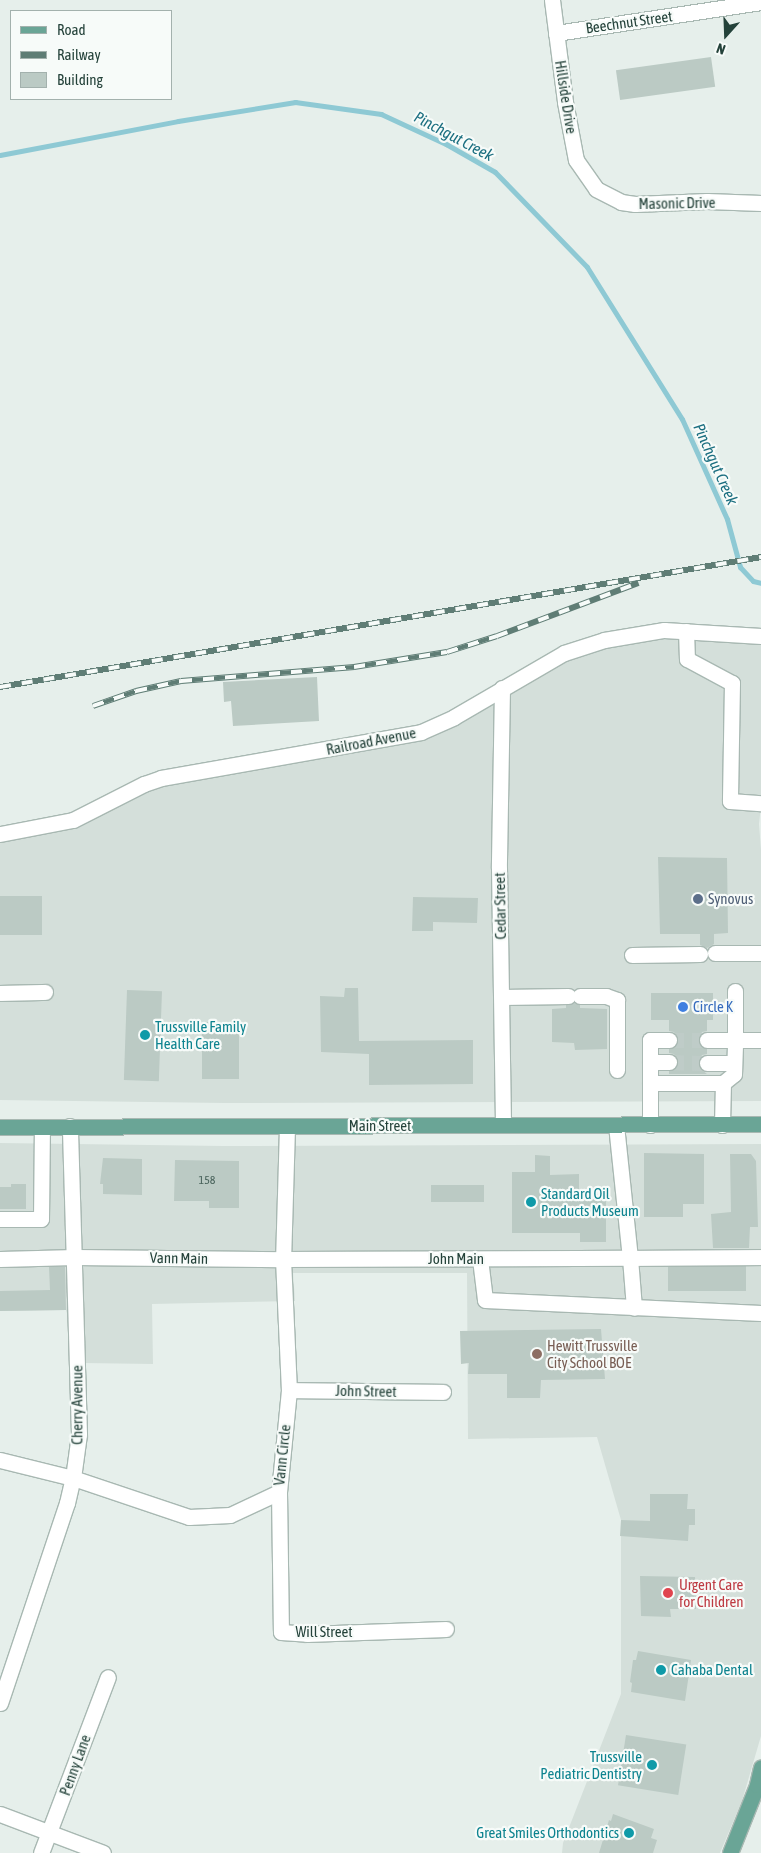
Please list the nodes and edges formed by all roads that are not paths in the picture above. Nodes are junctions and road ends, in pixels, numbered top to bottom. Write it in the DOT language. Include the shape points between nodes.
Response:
graph roads {
  1 [pos="552,0"];
  2 [pos="761,2"];
  3 [pos="556,32"];
  4 [pos="596,189"];
  5 [pos="761,203"];
  6 [pos="686,631"];
  7 [pos="761,636"];
  8 [pos="502,688"];
  9 [pos="761,803"];
  10 [pos="0,834"];
  11 [pos="761,953"];
  12 [pos="632,955"];
  13 [pos="735,991"];
  14 [pos="45,992"];
  15 [pos="0,993"];
  16 [pos="502,997"];
  17 [pos="669,1040"];
  18 [pos="708,1040"];
  19 [pos="735,1040"];
  20 [pos="761,1040"];
  21 [pos="650,1062"];
  22 [pos="669,1062"];
  23 [pos="707,1063"];
  24 [pos="734,1063"];
  25 [pos="617,1070"];
  26 [pos="650,1083"];
  27 [pos="723,1083"];
  28 [pos="722,1124"];
  29 [pos="761,1124"];
  30 [pos="503,1125"];
  31 [pos="616,1125"];
  32 [pos="650,1125"];
  33 [pos="42,1126"];
  34 [pos="70,1126"];
  35 [pos="0,1127"];
  36 [pos="287,1127"];
  37 [pos="0,1219"];
  38 [pos="75,1257"];
  39 [pos="761,1257"];
  40 [pos="630,1258"];
  41 [pos="0,1259"];
  42 [pos="283,1259"];
  43 [pos="480,1259"];
  44 [pos="634,1308"];
  45 [pos="761,1312"];
  46 [pos="289,1390"];
  47 [pos="443,1392"];
  48 [pos="0,1460"];
  49 [pos="73,1478"];
  50 [pos="279,1492"];
  51 [pos="446,1629"];
  52 [pos="108,1677"];
  53 [pos="0,1703"];
  54 [pos="761,1768"];
  55 [pos="0,1814"];
  56 [pos="50,1832"];
  57 [pos="45,1852"];
  58 [pos="103,1853"];
  59 [pos="730,1853"];
  1 -- 3 [label="street, Hillside Drive"];
  2 -- 3 [label="street, Beechnut Street"];
  3 -- 4 [label="street, Hillside Drive" via="576,160"];
  4 -- 5 [label="street, Masonic Drive" via="621,202 635,204"];
  6 -- 7 [label="street, Railroad Avenue"];
  6 -- 8 [label="street, Railroad Avenue" via="664,630 604,640 564,653"];
  6 -- 9 [label="street" via="687,659 732,683 730,801"];
  8 -- 10 [label="street, Railroad Avenue" via="454,717 414,734 161,778 73,820"];
  8 -- 16 [label="street, Cedar Street"];
  11 -- 12 [label="street"];
  13 -- 19 [label="street"];
  14 -- 15 [label="street"];
  16 -- 25 [label="street" via="606,996 617,1000"];
  16 -- 30 [label="street, Cedar Street"];
  17 -- 21 [label="street" via="650,1040"];
  18 -- 19 [label="street"];
  19 -- 20 [label="street"];
  19 -- 24 [label="street"];
  21 -- 22 [label="street"];
  21 -- 26 [label="street"];
  23 -- 24 [label="street"];
  24 -- 27 [label="street" via="734,1074"];
  26 -- 27 [label="street"];
  26 -- 32 [label="street"];
  27 -- 28 [label="street"];
  28 -- 29 [label="main road, Main Street"];
  28 -- 32 [label="main road, Main Street"];
  30 -- 31 [label="main road, Main Street"];
  30 -- 36 [label="main road, Main Street"];
  31 -- 32 [label="main road, Main Street"];
  31 -- 40 [label="street"];
  33 -- 34 [label="main road, Main Street"];
  33 -- 35 [label="main road, Main Street"];
  33 -- 37 [label="street" via="41,1219"];
  34 -- 36 [label="main road, Main Street"];
  34 -- 38 [label="street, Cherry Avenue"];
  36 -- 42 [label="street, Vann Circle"];
  38 -- 41 [label="street, Vann Main"];
  38 -- 42 [label="street, Vann Main"];
  38 -- 49 [label="street, Cherry Avenue" via="80,1434"];
  39 -- 40 [label="street, John Main"];
  40 -- 43 [label="street, John Main"];
  40 -- 44 [label="street"];
  42 -- 43 [label="street, John Main"];
  42 -- 46 [label="street, Vann Circle"];
  43 -- 44 [label="street" via="484,1300"];
  44 -- 45 [label="street"];
  46 -- 47 [label="street, John Street"];
  46 -- 50 [label="street, Vann Circle"];
  48 -- 49 [label="street, Vann Circle"];
  49 -- 50 [label="street, Vann Circle" via="189,1517 230,1515"];
  49 -- 53 [label="street, Cherry Avenue"];
  50 -- 51 [label="street, Will Street" via="281,1632"];
  52 -- 56 [label="street, Penny Lane"];
  54 -- 59 [label="main road"];
  55 -- 56 [label="street"];
  56 -- 57 [label="street, Penny Lane"];
  56 -- 58 [label="street"];
}
